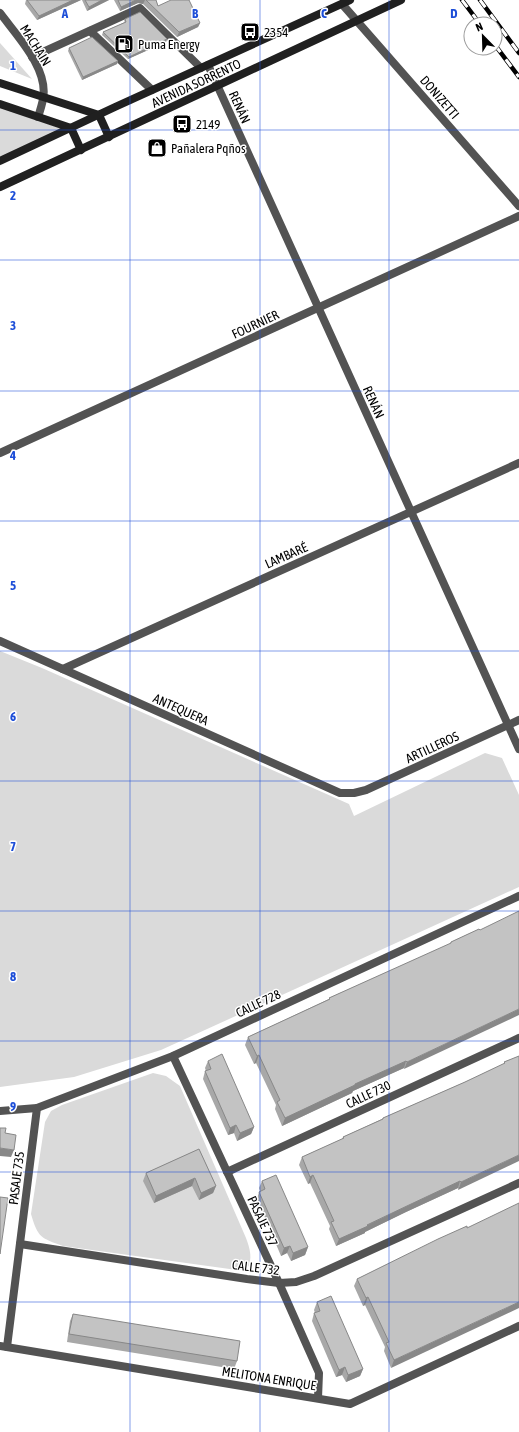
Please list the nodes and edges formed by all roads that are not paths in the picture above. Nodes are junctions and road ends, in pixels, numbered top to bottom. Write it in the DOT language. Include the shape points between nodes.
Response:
graph roads {
  1 [pos="350,0"];
  2 [pos="401,0"];
  3 [pos="342,4"];
  4 [pos="0,13"];
  5 [pos="357,21"];
  6 [pos="90,31"];
  7 [pos="32,57"];
  8 [pos="204,66"];
  9 [pos="0,83"];
  10 [pos="217,86"];
  11 [pos="152,90"];
  12 [pos="44,98"];
  13 [pos="0,104"];
  14 [pos="99,115"];
  15 [pos="38,117"];
  16 [pos="71,128"];
  17 [pos="109,137"];
  18 [pos="81,150"];
  19 [pos="0,161"];
  20 [pos="0,187"];
  21 [pos="519,206"];
  22 [pos="519,216"];
  23 [pos="318,308"];
  24 [pos="0,453"];
  25 [pos="519,463"];
  26 [pos="411,512"];
  27 [pos="0,641"];
  28 [pos="63,669"];
  29 [pos="519,720"];
  30 [pos="508,725"];
  31 [pos="519,749"];
  32 [pos="354,793"];
  33 [pos="519,896"];
  34 [pos="519,1038"];
  35 [pos="173,1056"];
  36 [pos="37,1108"];
  37 [pos="0,1111"];
  38 [pos="227,1172"];
  39 [pos="519,1183"];
  40 [pos="20,1244"];
  41 [pos="279,1283"];
  42 [pos="519,1326"];
  43 [pos="4,1346"];
  44 [pos="318,1398"];
  1 -- 3 [label="main road, AVENIDA SORRENTO"];
  2 -- 5 [label="main road, AVENIDA SORRENTO"];
  3 -- 5 [label="street, DONIZETTI"];
  3 -- 8 [label="main road, AVENIDA SORRENTO"];
  4 -- 7 [label="street, MACHAIN"];
  5 -- 10 [label="main road, AVENIDA SORRENTO"];
  5 -- 21 [label="street, DONIZETTI"];
  6 -- 7 [label="street"];
  6 -- 8 [label="street" via="140,8"];
  6 -- 11 [label="street"];
  7 -- 12 [label="street, MACHAIN" via="41,74"];
  8 -- 10 [label="street, RENÁN"];
  8 -- 11 [label="main road, AVENIDA SORRENTO"];
  9 -- 12 [label="main road"];
  10 -- 17 [label="main road, AVENIDA SORRENTO"];
  10 -- 23 [label="street, RENÁN"];
  11 -- 14 [label="main road, AVENIDA SORRENTO"];
  12 -- 14 [label="main road"];
  12 -- 15 [label="street, MACHAIN"];
  13 -- 15 [label="main road"];
  14 -- 16 [label="main road, AVENIDA SORRENTO"];
  14 -- 17 [label="main road"];
  15 -- 16 [label="main road"];
  16 -- 18 [label="main road"];
  16 -- 19 [label="main road, AVENIDA SORRENTO"];
  17 -- 18 [label="main road, AVENIDA SORRENTO"];
  18 -- 20 [label="main road, AVENIDA SORRENTO"];
  22 -- 23 [label="street, FOURNIER"];
  23 -- 24 [label="street, FOURNIER"];
  23 -- 26 [label="street, RENÁN"];
  25 -- 26 [label="street, LAMBARÉ"];
  26 -- 28 [label="street, LAMBARÉ"];
  26 -- 30 [label="street, RENÁN"];
  27 -- 28 [label="street, ANTEQUERA"];
  28 -- 32 [label="street, ANTEQUERA" via="340,793"];
  29 -- 30 [label="street, ARTILLEROS"];
  30 -- 31 [label="street, RENÁN"];
  30 -- 32 [label="street, ARTILLEROS" via="366,790"];
  33 -- 35 [label="street, CALLE 728"];
  34 -- 38 [label="street, CALLE 730"];
  35 -- 36 [label="street, CALLE 728"];
  35 -- 38 [label="street, PASAJE 737"];
  36 -- 37 [label="street, CALLE 728"];
  36 -- 40 [label="street, PASAJE 735"];
  38 -- 41 [label="street, PASAJE 737"];
  39 -- 41 [label="street, CALLE 732" via="314,1276 296,1282"];
  40 -- 41 [label="street, CALLE 732"];
  40 -- 43 [label="street, PASAJE 735"];
  41 -- 44 [label="street, PASAJE 737" via="319,1373"];
  42 -- 44 [label="street, MELITONA ENRIQUE" via="350,1404"];
  43 -- 44 [label="street, MELITONA ENRIQUE"];
}
